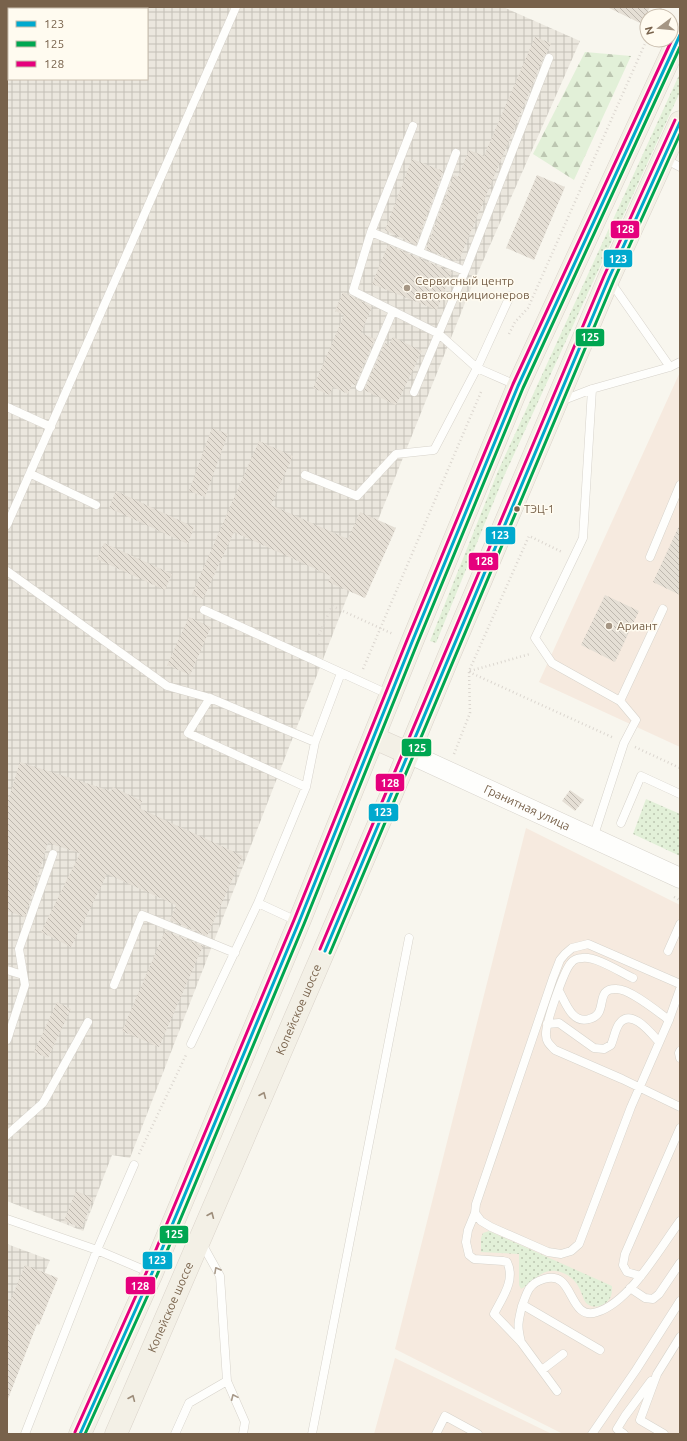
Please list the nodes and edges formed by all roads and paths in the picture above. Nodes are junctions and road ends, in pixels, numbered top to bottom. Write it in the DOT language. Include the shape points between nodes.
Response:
graph roads {
  1 [pos="236,7"];
  2 [pos="680,35"];
  3 [pos="643,48"];
  4 [pos="549,58"];
  5 [pos="680,122"];
  6 [pos="413,126"];
  7 [pos="456,152"];
  8 [pos="672,162"];
  9 [pos="371,232"];
  10 [pos="419,252"];
  11 [pos="464,271"];
  12 [pos="609,278"];
  13 [pos="510,296"];
  14 [pos="393,311"];
  15 [pos="439,334"];
  16 [pos="508,334"];
  17 [pos="680,362"];
  18 [pos="670,367"];
  19 [pos="477,368"];
  20 [pos="489,373"];
  21 [pos="518,386"];
  22 [pos="360,387"];
  23 [pos="592,389"];
  24 [pos="414,392"];
  25 [pos="555,404"];
  26 [pos="7,407"];
  27 [pos="51,427"];
  28 [pos="31,474"];
  29 [pos="305,475"];
  30 [pos="680,485"];
  31 [pos="96,505"];
  32 [pos="7,525"];
  33 [pos="650,557"];
  34 [pos="573,558"];
  35 [pos="7,571"];
  36 [pos="663,609"];
  37 [pos="204,610"];
  38 [pos="379,628"];
  39 [pos="319,635"];
  40 [pos="412,642"];
  41 [pos="543,650"];
  42 [pos="469,671"];
  43 [pos="341,673"];
  44 [pos="358,680"];
  45 [pos="391,696"];
  46 [pos="210,698"];
  47 [pos="620,701"];
  48 [pos="374,738"];
  49 [pos="315,742"];
  50 [pos="624,743"];
  51 [pos="408,753"];
  52 [pos="680,768"];
  53 [pos="306,787"];
  54 [pos="680,794"];
  55 [pos="621,823"];
  56 [pos="593,838"];
  57 [pos="53,854"];
  58 [pos="680,878"];
  59 [pos="258,903"];
  60 [pos="299,922"];
  61 [pos="680,924"];
  62 [pos="408,938"];
  63 [pos="668,951"];
  64 [pos="234,953"];
  65 [pos="7,970"];
  66 [pos="23,975"];
  67 [pos="633,978"];
  68 [pos="680,984"];
  69 [pos="114,985"];
  70 [pos="680,989"];
  71 [pos="559,991"];
  72 [pos="669,1020"];
  73 [pos="88,1022"];
  74 [pos="547,1024"];
  75 [pos="7,1040"];
  76 [pos="659,1042"];
  77 [pos="191,1044"];
  78 [pos="680,1050"];
  79 [pos="680,1058"];
  80 [pos="639,1088"];
  81 [pos="680,1107"];
  82 [pos="680,1128"];
  83 [pos="7,1135"];
  84 [pos="134,1165"];
  85 [pos="475,1213"];
  86 [pos="680,1220"];
  87 [pos="8,1221"];
  88 [pos="200,1241"];
  89 [pos="97,1250"];
  90 [pos="679,1266"];
  91 [pos="152,1273"];
  92 [pos="641,1276"];
  93 [pos="630,1288"];
  94 [pos="680,1301"];
  95 [pos="523,1305"];
  96 [pos="680,1337"];
  97 [pos="521,1342"];
  98 [pos="600,1350"];
  99 [pos="563,1354"];
  100 [pos="542,1370"];
  101 [pos="657,1374"];
  102 [pos="226,1380"];
  103 [pos="557,1391"];
  104 [pos="25,1434"];
  105 [pos="80,1434"];
  106 [pos="116,1434"];
  107 [pos="175,1434"];
  108 [pos="243,1434"];
  109 [pos="312,1434"];
  110 [pos="436,1434"];
  111 [pos="478,1434"];
  112 [pos="592,1434"];
  113 [pos="624,1434"];
  114 [pos="664,1434"];
  1 -- 27 [label="lane"];
  2 -- 21 [label="main road"];
  3 -- 16 [label="path" via="528,308"];
  4 -- 11 [label="lane"];
  5 -- 8 [label="main road, Копейское шоссе"];
  6 -- 9 [label="lane"];
  7 -- 10 [label="lane"];
  8 -- 12 [label="main road, Копейское шоссе"];
  9 -- 10 [label="lane"];
  9 -- 14 [label="lane" via="353,291"];
  10 -- 11 [label="lane"];
  11 -- 15 [label="lane"];
  12 -- 18 [label="lane"];
  12 -- 25 [label="main road, Копейское шоссе"];
  13 -- 19 [label="lane"];
  14 -- 15 [label="lane"];
  14 -- 22 [label="lane"];
  15 -- 19 [label="lane"];
  15 -- 24 [label="lane"];
  17 -- 18 [label="lane"];
  18 -- 23 [label="lane"];
  19 -- 20 [label="lane"];
  19 -- 29 [label="lane" via="434,450 396,454 357,496"];
  20 -- 21 [label="lane"];
  20 -- 38 [label="path"];
  21 -- 40 [label="main road"];
  23 -- 25 [label="lane"];
  23 -- 34 [label="lane" via="583,538"];
  25 -- 51 [label="main road, Копейское шоссе"];
  26 -- 27 [label="lane"];
  27 -- 28 [label="lane"];
  28 -- 31 [label="lane"];
  28 -- 32 [label="lane"];
  30 -- 33 [label="lane"];
  34 -- 41 [label="lane" via="535,638"];
  34 -- 42 [label="path" via="529,536"];
  35 -- 46 [label="lane" via="167,686"];
  36 -- 47 [label="lane"];
  37 -- 43 [label="lane"];
  38 -- 39 [label="path" via="332,606"];
  38 -- 40 [label="path"];
  38 -- 44 [label="path"];
  40 -- 45 [label="main road"];
  41 -- 42 [label="path"];
  41 -- 47 [label="lane" via="552,663"];
  42 -- 50 [label="path"];
  43 -- 44 [label="lane"];
  43 -- 49 [label="lane"];
  44 -- 45 [label="lane"];
  45 -- 48 [label="main road"];
  46 -- 49 [label="lane"];
  46 -- 53 [label="lane" via="188,733"];
  47 -- 50 [label="lane" via="636,720"];
  48 -- 51 [label="main road, Гранитная улица"];
  48 -- 60 [label="main road"];
  49 -- 53 [label="lane"];
  50 -- 52 [label="path"];
  50 -- 56 [label="lane"];
  51 -- 56 [label="street, Гранитная улица"];
  88 -- 51 [label="main road, Копейское шоссе, one-way"];
  53 -- 59 [label="lane"];
  54 -- 55 [label="lane" via="641,776"];
  56 -- 58 [label="street, Гранитная улица"];
  57 -- 66 [label="lane" via="19,949"];
  59 -- 60 [label="lane"];
  59 -- 64 [label="lane"];
  60 -- 91 [label="main road"];
  61 -- 63 [label="lane"];
  62 -- 109 [label="lane"];
  64 -- 69 [label="lane" via="142,914"];
  64 -- 77 [label="lane"];
  65 -- 66 [label="lane"];
  66 -- 75 [label="lane" via="25,984"];
  67 -- 71 [label="lane" via="593,959 582,958 572,961"];
  68 -- 85 [label="lane" via="588,944 572,948 565,954 553,978"];
  70 -- 72 [label="lane"];
  71 -- 72 [label="lane" via="573,1015 579,1019 587,1020 594,1017 599,1012 603,995 618,988 634,995"];
  71 -- 74 [label="lane"];
  72 -- 76 [label="lane"];
  73 -- 83 [label="lane" via="43,1103"];
  74 -- 76 [label="lane" via="559,1023 594,1048 604,1048 611,1045 620,1022 627,1018 643,1024"];
  74 -- 80 [label="lane" via="547,1042 555,1050"];
  76 -- 80 [label="lane"];
  77 -- 84 [label="path"];
  78 -- 79 [label="lane"];
  80 -- 81 [label="lane"];
  80 -- 85 [label="lane" via="579,1244 571,1251 561,1254 548,1252 491,1227 481,1221"];
  82 -- 92 [label="lane" via="625,1254 623,1265 627,1272"];
  84 -- 89 [label="lane"];
  85 -- 97 [label="lane" via="466,1242 469,1254 474,1259 507,1262 509,1285 494,1314"];
  86 -- 92 [label="lane"];
  87 -- 89 [label="lane"];
  102 -- 88 [label="lane, one-way" via="220,1276"];
  106 -- 88 [label="main road, Копейское шоссе, one-way"];
  89 -- 91 [label="lane"];
  89 -- 104 [label="lane"];
  90 -- 93 [label="lane" via="653,1299 644,1298"];
  91 -- 105 [label="main road"];
  92 -- 93 [label="lane"];
  93 -- 95 [label="lane" via="609,1307 596,1313 586,1313 579,1308 561,1280 550,1278 539,1280 530,1288"];
  94 -- 112 [label="lane"];
  95 -- 97 [label="lane" via="517,1326"];
  95 -- 98 [label="lane"];
  96 -- 101 [label="lane"];
  97 -- 100 [label="lane"];
  99 -- 100 [label="lane"];
  100 -- 103 [label="lane"];
  101 -- 113 [label="lane" via="617,1429"];
  101 -- 114 [label="lane" via="640,1420"];
  102 -- 107 [label="lane" via="189,1403"];
  108 -- 102 [label="lane, one-way" via="245,1422"];
  110 -- 111 [label="lane" via="446,1416"];
}
